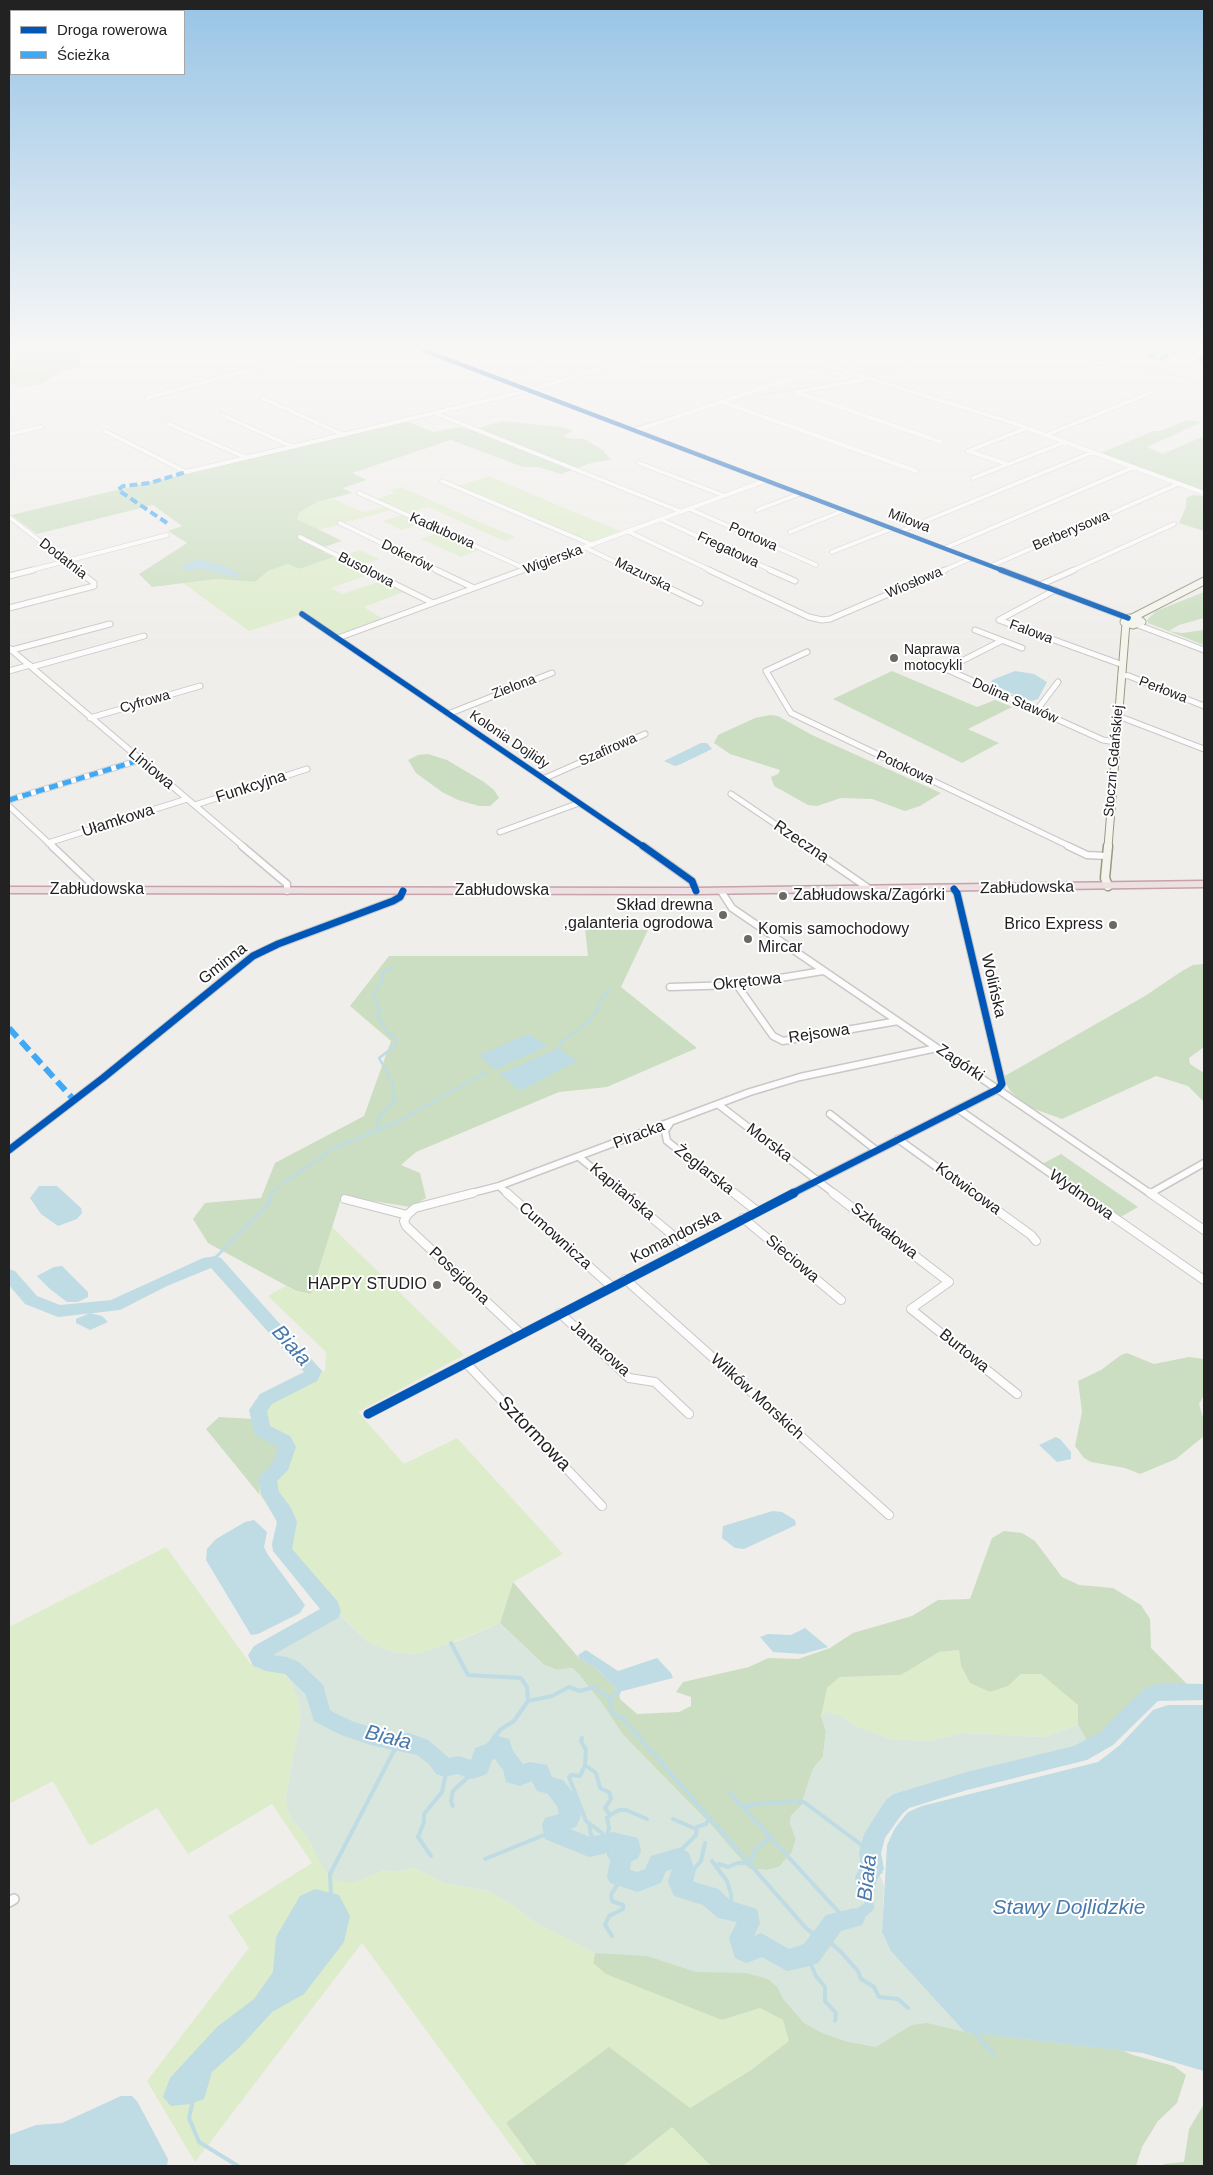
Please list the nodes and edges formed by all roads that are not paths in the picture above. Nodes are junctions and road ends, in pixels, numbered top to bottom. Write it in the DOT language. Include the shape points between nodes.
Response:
graph roads {
  1 [pos="146,452"];
  2 [pos="232,452"];
  3 [pos="274,452"];
  4 [pos="532,452"];
  5 [pos="693,452"];
  6 [pos="861,452"];
  7 [pos="970,452"];
  8 [pos="1039,452"];
  9 [pos="1093,452"];
  10 [pos="247,458"];
  11 [pos="639,463"];
  12 [pos="1007,464"];
  13 [pos="1134,467"];
  14 [pos="916,471"];
  15 [pos="973,478"];
  16 [pos="767,480"];
  17 [pos="442,481"];
  18 [pos="1178,484"];
  19 [pos="358,492"];
  20 [pos="802,493"];
  21 [pos="1204,493"];
  22 [pos="725,496"];
  23 [pos="690,509"];
  24 [pos="757,510"];
  25 [pos="845,510"];
  26 [pos="682,512"];
  27 [pos="9,517"];
  28 [pos="662,520"];
  29 [pos="340,524"];
  30 [pos="1174,524"];
  31 [pos="893,528"];
  32 [pos="901,531"];
  33 [pos="629,532"];
  34 [pos="790,532"];
  35 [pos="167,535"];
  36 [pos="300,537"];
  37 [pos="593,545"];
  38 [pos="586,548"];
  39 [pos="944,548"];
  40 [pos="832,552"];
  41 [pos="972,558"];
  42 [pos="66,562"];
  43 [pos="816,565"];
  44 [pos="991,566"];
  45 [pos="526,569"];
  46 [pos="9,576"];
  47 [pos="795,581"];
  48 [pos="1204,581"];
  49 [pos="1040,585"];
  50 [pos="474,588"];
  51 [pos="1055,590"];
  52 [pos="433,603"];
  53 [pos="700,603"];
  54 [pos="9,608"];
  55 [pos="1151,608"];
  56 [pos="302,614"];
  57 [pos="1133,621"];
  58 [pos="110,624"];
  59 [pos="975,630"];
  60 [pos="144,636"];
  61 [pos="338,638"];
  62 [pos="1001,641"];
  63 [pos="1022,648"];
  64 [pos="10,649"];
  65 [pos="1204,650"];
  66 [pos="807,652"];
  67 [pos="1122,665"];
  68 [pos="31,666"];
  69 [pos="9,671"];
  70 [pos="552,673"];
  71 [pos="1121,675"];
  72 [pos="1058,682"];
  73 [pos="200,686"];
  74 [pos="1204,706"];
  75 [pos="1036,710"];
  76 [pos="448,714"];
  77 [pos="1118,716"];
  78 [pos="90,718"];
  79 [pos="645,734"];
  80 [pos="1116,742"];
  81 [pos="1204,749"];
  82 [pos="140,760"];
  83 [pos="307,769"];
  84 [pos="543,779"];
  85 [pos="731,794"];
  86 [pos="187,799"];
  87 [pos="9,800"];
  88 [pos="579,803"];
  89 [pos="195,805"];
  90 [pos="9,806"];
  91 [pos="500,832"];
  92 [pos="48,843"];
  93 [pos="1106,856"];
  94 [pos="1204,884"];
  95 [pos="1108,886"];
  96 [pos="954,889"];
  97 [pos="9,890"];
  98 [pos="90,890"];
  99 [pos="871,890"];
  100 [pos="403,891"];
  101 [pos="696,891"];
  102 [pos="721,891"];
  103 [pos="287,892"];
  104 [pos="823,971"];
  105 [pos="737,985"];
  106 [pos="670,987"];
  107 [pos="898,1021"];
  108 [pos="937,1048"];
  109 [pos="998,1089"];
  110 [pos="719,1105"];
  111 [pos="958,1109"];
  112 [pos="830,1114"];
  113 [pos="670,1123"];
  114 [pos="898,1139"];
  115 [pos="9,1150"];
  116 [pos="876,1150"];
  117 [pos="579,1157"];
  118 [pos="1204,1163"];
  119 [pos="818,1180"];
  120 [pos="499,1186"];
  121 [pos="1151,1193"];
  122 [pos="345,1199"];
  123 [pos="757,1211"];
  124 [pos="407,1216"];
  125 [pos="743,1218"];
  126 [pos="1204,1230"];
  127 [pos="1036,1241"];
  128 [pos="687,1247"];
  129 [pos="625,1279"];
  130 [pos="1204,1280"];
  131 [pos="611,1286"];
  132 [pos="841,1300"];
  133 [pos="911,1309"];
  134 [pos="560,1313"];
  135 [pos="520,1334"];
  136 [pos="466,1363"];
  137 [pos="1017,1394"];
  138 [pos="368,1414"];
  139 [pos="690,1414"];
  140 [pos="602,1506"];
  141 [pos="889,1515"];
  1 -- 10 [label="street" via="186,472"];
  2 -- 10 [label="street"];
  3 -- 10 [label="street"];
  4 -- 26 [label="street"];
  5 -- 16 [label="street, Milowa"];
  6 -- 14 [label="street"];
  7 -- 12 [label="street"];
  8 -- 12 [label="street"];
  9 -- 13 [label="street"];
  9 -- 32 [label="street"];
  11 -- 22 [label="street"];
  12 -- 15 [label="street"];
  13 -- 18 [label="street"];
  13 -- 39 [label="street"];
  16 -- 20 [label="street, Milowa"];
  16 -- 22 [label="street, Wigierska"];
  17 -- 37 [label="street"];
  18 -- 21 [label="street"];
  18 -- 44 [label="street, Berberysowa"];
  19 -- 45 [label="street, Kadłubowa"];
  20 -- 24 [label="street"];
  20 -- 25 [label="street, Milowa"];
  22 -- 23 [label="street, Wigierska"];
  23 -- 26 [label="street, Wigierska"];
  23 -- 43 [label="street, Portowa"];
  25 -- 31 [label="street, Milowa"];
  25 -- 34 [label="street"];
  26 -- 28 [label="street, Wigierska"];
  27 -- 42 [label="street, Dodatnia"];
  28 -- 33 [label="street, Wigierska"];
  28 -- 47 [label="street, Fregatowa"];
  29 -- 50 [label="street, Dokerów"];
  30 -- 49 [label="street"];
  31 -- 32 [label="street, Milowa"];
  31 -- 40 [label="street"];
  32 -- 39 [label="street, Milowa"];
  33 -- 37 [label="street, Wigierska"];
  33 -- 41 [label="street, Wiosłowa" via="809,617 830,619"];
  35 -- 42 [label="street"];
  36 -- 52 [label="street, Busolowa"];
  37 -- 38 [label="street, Wigierska"];
  38 -- 45 [label="street, Wigierska"];
  38 -- 53 [label="street, Mazurska"];
  39 -- 41 [label="street, Milowa"];
  41 -- 44 [label="street, Milowa"];
  42 -- 46 [label="street"];
  42 -- 54 [label="street, Dodatnia" via="94,586"];
  44 -- 49 [label="street, Milowa"];
  45 -- 50 [label="street, Wigierska"];
  48 -- 55 [label="street, Stoczni Gdańskiej"];
  49 -- 51 [label="street, Milowa"];
  50 -- 52 [label="street, Wigierska"];
  51 -- 57 [label="street, Milowa"];
  51 -- 67 [label="street, Falowa" via="999,620"];
  52 -- 61 [label="street, Wigierska"];
  55 -- 57 [label="street, Stoczni Gdańskiej"];
  56 -- 61 [label="street, Kolonia Dojlidy"];
  57 -- 65 [label="street, Milowa"];
  57 -- 67 [label="street, Stoczni Gdańskiej" via="1125,636"];
  58 -- 64 [label="street"];
  59 -- 62 [label="street"];
  60 -- 68 [label="street"];
  61 -- 76 [label="street, Kolonia Dojlidy"];
  62 -- 63 [label="street"];
  62 -- 75 [label="street, Dolina Stawów" via="946,669"];
  64 -- 68 [label="street, Liniowa"];
  66 -- 93 [label="street, Potokowa" via="766,671 791,713 1087,855"];
  67 -- 71 [label="street, Stoczni Gdańskiej"];
  68 -- 69 [label="street"];
  68 -- 78 [label="street, Liniowa"];
  70 -- 76 [label="street, Zielona"];
  71 -- 74 [label="street, Perłowa"];
  71 -- 77 [label="street, Stoczni Gdańskiej"];
  72 -- 75 [label="street"];
  73 -- 78 [label="street, Cyfrowa"];
  75 -- 80 [label="street, Dolina Stawów" via="1103,740"];
  76 -- 84 [label="street, Kolonia Dojlidy"];
  77 -- 80 [label="street, Stoczni Gdańskiej"];
  77 -- 81 [label="street"];
  78 -- 82 [label="street, Liniowa"];
  79 -- 84 [label="street, Szafirowa"];
  80 -- 93 [label="street, Stoczni Gdańskiej"];
  82 -- 86 [label="street, Liniowa"];
  82 -- 87 [label="street"];
  83 -- 89 [label="street, Funkcyjna"];
  84 -- 88 [label="street, Kolonia Dojlidy"];
  85 -- 99 [label="street, Rzeczna"];
  86 -- 89 [label="street, Liniowa"];
  86 -- 92 [label="street, Ułamkowa"];
  88 -- 91 [label="street"];
  88 -- 101 [label="street, Kolonia Dojlidy" via="682,873 692,881"];
  89 -- 103 [label="street, Liniowa" via="287,884"];
  90 -- 92 [label="street"];
  92 -- 98 [label="street" via="92,884"];
  93 -- 95 [label="street, Stoczni Gdańskiej"];
  94 -- 95 [label="highway, Zabłudowska"];
  95 -- 96 [label="highway, Zabłudowska"];
  96 -- 99 [label="highway, Zabłudowska"];
  96 -- 109 [label="street, Wolińska" via="1002,1084"];
  97 -- 98 [label="highway, Zabłudowska"];
  98 -- 103 [label="highway, Zabłudowska"];
  99 -- 102 [label="highway, Zabłudowska"];
  100 -- 101 [label="highway, Zabłudowska"];
  100 -- 103 [label="highway, Zabłudowska"];
  100 -- 115 [label="street, Gminna" via="393,901 252,956 81,1096"];
  101 -- 102 [label="highway, Zabłudowska"];
  102 -- 104 [label="street, Zagórki" via="732,908"];
  104 -- 105 [label="street, Okrętowa"];
  104 -- 107 [label="street, Zagórki"];
  105 -- 106 [label="street, Okrętowa"];
  105 -- 107 [label="street, Rejsowa" via="773,1036 783,1041"];
  107 -- 108 [label="street, Zagórki"];
  108 -- 109 [label="street, Zagórki"];
  108 -- 110 [label="street, Piracka" via="800,1077"];
  109 -- 111 [label="street, Komandorska"];
  109 -- 121 [label="street, Zagórki"];
  110 -- 113 [label="street, Piracka"];
  110 -- 119 [label="street, Morska"];
  111 -- 114 [label="street, Komandorska"];
  111 -- 130 [label="street, Wydmowa"];
  112 -- 116 [label="street"];
  113 -- 117 [label="street, Piracka"];
  113 -- 123 [label="street, Żeglarska" via="665,1131 666,1141"];
  114 -- 116 [label="street, Komandorska"];
  114 -- 127 [label="street, Kotwicowa"];
  116 -- 119 [label="street, Komandorska"];
  117 -- 120 [label="street, Piracka"];
  117 -- 128 [label="street, Kapitańska"];
  118 -- 121 [label="street"];
  119 -- 123 [label="street, Komandorska"];
  119 -- 133 [label="street, Szkwałowa" via="949,1282"];
  120 -- 124 [label="street, Piracka" via="422,1206"];
  120 -- 131 [label="street, Cumownicza"];
  121 -- 126 [label="street, Zagórki"];
  122 -- 124 [label="street"];
  123 -- 125 [label="street, Komandorska"];
  124 -- 135 [label="street, Posejdona" via="406,1226"];
  125 -- 128 [label="street, Komandorska"];
  125 -- 132 [label="street, Sieciowa"];
  128 -- 129 [label="street, Komandorska"];
  129 -- 131 [label="street, Komandorska"];
  129 -- 141 [label="street, Wilków Morskich"];
  131 -- 134 [label="street, Komandorska"];
  133 -- 137 [label="street, Burtowa"];
  134 -- 135 [label="street, Komandorska"];
  134 -- 139 [label="street, Jantarowa" via="629,1378 655,1382"];
  135 -- 136 [label="street, Komandorska"];
  136 -- 138 [label="street, Komandorska"];
  136 -- 140 [label="street, Sztormowa"];
}
